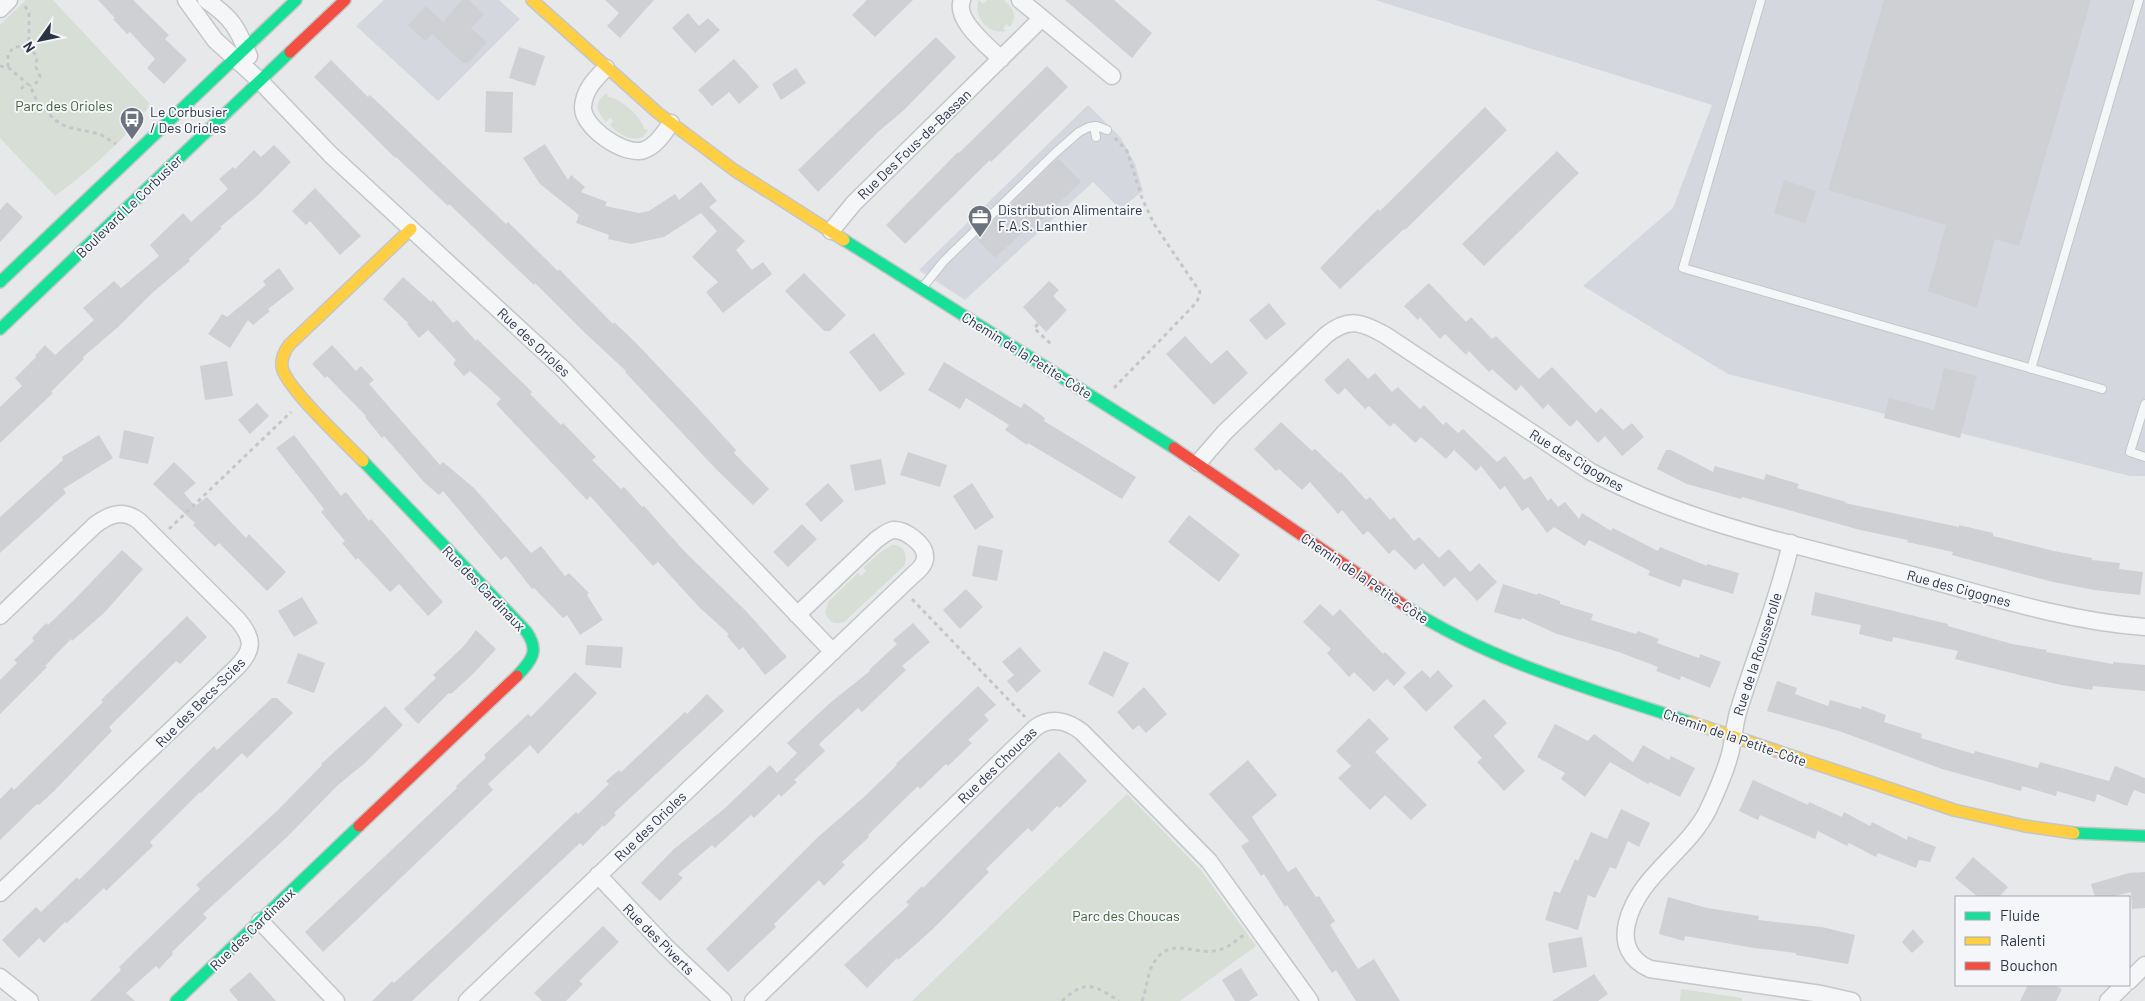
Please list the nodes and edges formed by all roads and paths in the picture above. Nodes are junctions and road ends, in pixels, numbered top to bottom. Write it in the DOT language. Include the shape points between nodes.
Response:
graph roads {
  1 [pos="186,0"];
  2 [pos="206,0"];
  3 [pos="296,0"];
  4 [pos="345,0"];
  5 [pos="532,0"];
  6 [pos="962,0"];
  7 [pos="1020,0"];
  8 [pos="1761,0"];
  9 [pos="2139,0"];
  10 [pos="16,2"];
  11 [pos="0,9"];
  12 [pos="1042,18"];
  13 [pos="29,46"];
  14 [pos="240,54"];
  15 [pos="1001,60"];
  16 [pos="0,66"];
  17 [pos="8,67"];
  18 [pos="606,68"];
  19 [pos="1112,76"];
  20 [pos="260,81"];
  21 [pos="28,85"];
  22 [pos="21,89"];
  23 [pos="671,123"];
  24 [pos="1094,126"];
  25 [pos="1107,130"];
  26 [pos="1096,137"];
  27 [pos="118,147"];
  28 [pos="411,228"];
  29 [pos="831,231"];
  30 [pos="0,282"];
  31 [pos="922,288"];
  32 [pos="1038,324"];
  33 [pos="0,329"];
  34 [pos="1052,345"];
  35 [pos="2031,369"];
  36 [pos="2102,389"];
  37 [pos="1102,402"];
  38 [pos="2145,404"];
  39 [pos="295,408"];
  40 [pos="2145,457"];
  41 [pos="1198,463"];
  42 [pos="167,530"];
  43 [pos="1791,543"];
  44 [pos="910,597"];
  45 [pos="797,615"];
  46 [pos="0,616"];
  47 [pos="2145,627"];
  48 [pos="833,652"];
  49 [pos="1026,718"];
  50 [pos="1733,736"];
  51 [pos="2145,836"];
  52 [pos="598,875"];
  53 [pos="0,893"];
  54 [pos="260,921"];
  55 [pos="1246,933"];
  56 [pos="2145,965"];
  57 [pos="0,977"];
  58 [pos="2130,979"];
  59 [pos="2123,986"];
  60 [pos="30,1001"];
  61 [pos="176,1001"];
  62 [pos="336,1001"];
  63 [pos="467,1001"];
  64 [pos="723,1001"];
  65 [pos="753,1001"];
  66 [pos="1062,1001"];
  67 [pos="1119,1001"];
  68 [pos="1142,1001"];
  69 [pos="1310,1001"];
  70 [pos="1852,1001"];
  71 [pos="2108,1001"];
  1 -- 14 [label="street, Rue des Orioles" via="206,30"];
  2 -- 14 [label="street, Rue des Orioles" via="234,24"];
  3 -- 14 [label="street"];
  4 -- 20 [label="street, Boulevard Le Corbusier"];
  5 -- 18 [label="street, Chemin de la Petite-Côte"];
  6 -- 15 [label="street" via="960,12 964,21"];
  7 -- 12 [label="street"];
  8 -- 35 [label="lane" via="1683,268"];
  9 -- 35 [label="lane"];
  10 -- 11 [label="street"];
  10 -- 13 [label="path" via="29,14"];
  12 -- 15 [label="street, Rue Des Fous-de-Bassan"];
  12 -- 19 [label="street"];
  13 -- 17 [label="path" via="14,47 8,54"];
  13 -- 21 [label="path" via="39,62 36,67 40,78"];
  14 -- 20 [label="street, Rue des Orioles"];
  14 -- 30 [label="street"];
  15 -- 29 [label="street, Rue Des Fous-de-Bassan" via="847,210"];
  16 -- 17 [label="path"];
  17 -- 21 [label="path"];
  18 -- 23 [label="street, Chemin de la Petite-Côte"];
  18 -- 23 [label="street" via="590,86 583,107 588,121 606,138 626,150 644,151"];
  20 -- 28 [label="street, Rue des Orioles" via="331,155"];
  20 -- 33 [label="street, Boulevard Le Corbusier"];
  21 -- 22 [label="path"];
  21 -- 27 [label="path" via="38,103 61,121 74,129 100,134"];
  23 -- 29 [label="street, Chemin de la Petite-Côte" via="748,179"];
  24 -- 25 [label="lane"];
  24 -- 26 [label="lane"];
  24 -- 31 [label="lane" via="1079,132 1001,204 939,266"];
  25 -- 37 [label="path" via="1127,151 1148,214 1200,292 1197,302"];
  28 -- 45 [label="street, Rue des Orioles" via="563,369"];
  28 -- 54 [label="street, Rue des Cardinaux" via="289,345 282,355 282,370 304,399 526,631 535,650 518,676"];
  29 -- 31 [label="street, Chemin de la Petite-Côte"];
  31 -- 37 [label="street, Chemin de la Petite-Côte"];
  32 -- 34 [label="path" via="1034,328"];
  35 -- 36 [label="lane"];
  37 -- 41 [label="street, Chemin de la Petite-Côte"];
  38 -- 40 [label="lane" via="2130,452"];
  39 -- 42 [label="path"];
  41 -- 43 [label="street, Rue des Cigognes" via="1225,432 1326,335 1337,326 1353,322 1385,335 1552,447 1608,480 1673,509"];
  41 -- 50 [label="street, Chemin de la Petite-Côte" via="1395,600 1454,636 1563,680"];
  43 -- 47 [label="street, Rue des Cigognes" via="2068,616"];
  43 -- 50 [label="street, Rue de la Rousserolle"];
  44 -- 49 [label="path"];
  45 -- 48 [label="street, Rue des Orioles"];
  45 -- 48 [label="street, Rue des Orioles" via="876,540 889,532 900,531 920,545 925,555 919,569"];
  46 -- 53 [label="street, Rue des Becs-Scies" via="95,525 108,517 123,514 139,521 238,620 250,643 248,654 236,668"];
  48 -- 52 [label="street, Rue des Orioles"];
  50 -- 51 [label="street, Chemin de la Petite-Côte" via="1970,814 2065,833"];
  50 -- 70 [label="street, Rue de la Rousserolle" via="1728,762 1704,818 1648,882 1634,905 1625,935 1628,948 1637,961 1656,970"];
  52 -- 63 [label="street, Rue des Orioles"];
  52 -- 64 [label="street, Rue des Piverts" via="652,933"];
  54 -- 61 [label="street, Rue des Cardinaux"];
  54 -- 62 [label="street"];
  55 -- 68 [label="path" via="1218,950 1207,952 1180,947 1164,952 1151,968"];
  56 -- 58 [label="street"];
  57 -- 60 [label="street"];
  59 -- 71 [label="street"];
  65 -- 69 [label="street, Rue des Choucas" via="1035,728 1052,720 1065,722 1082,732 1209,861"];
  66 -- 67 [label="path" via="1082,986 1101,990"];
}
